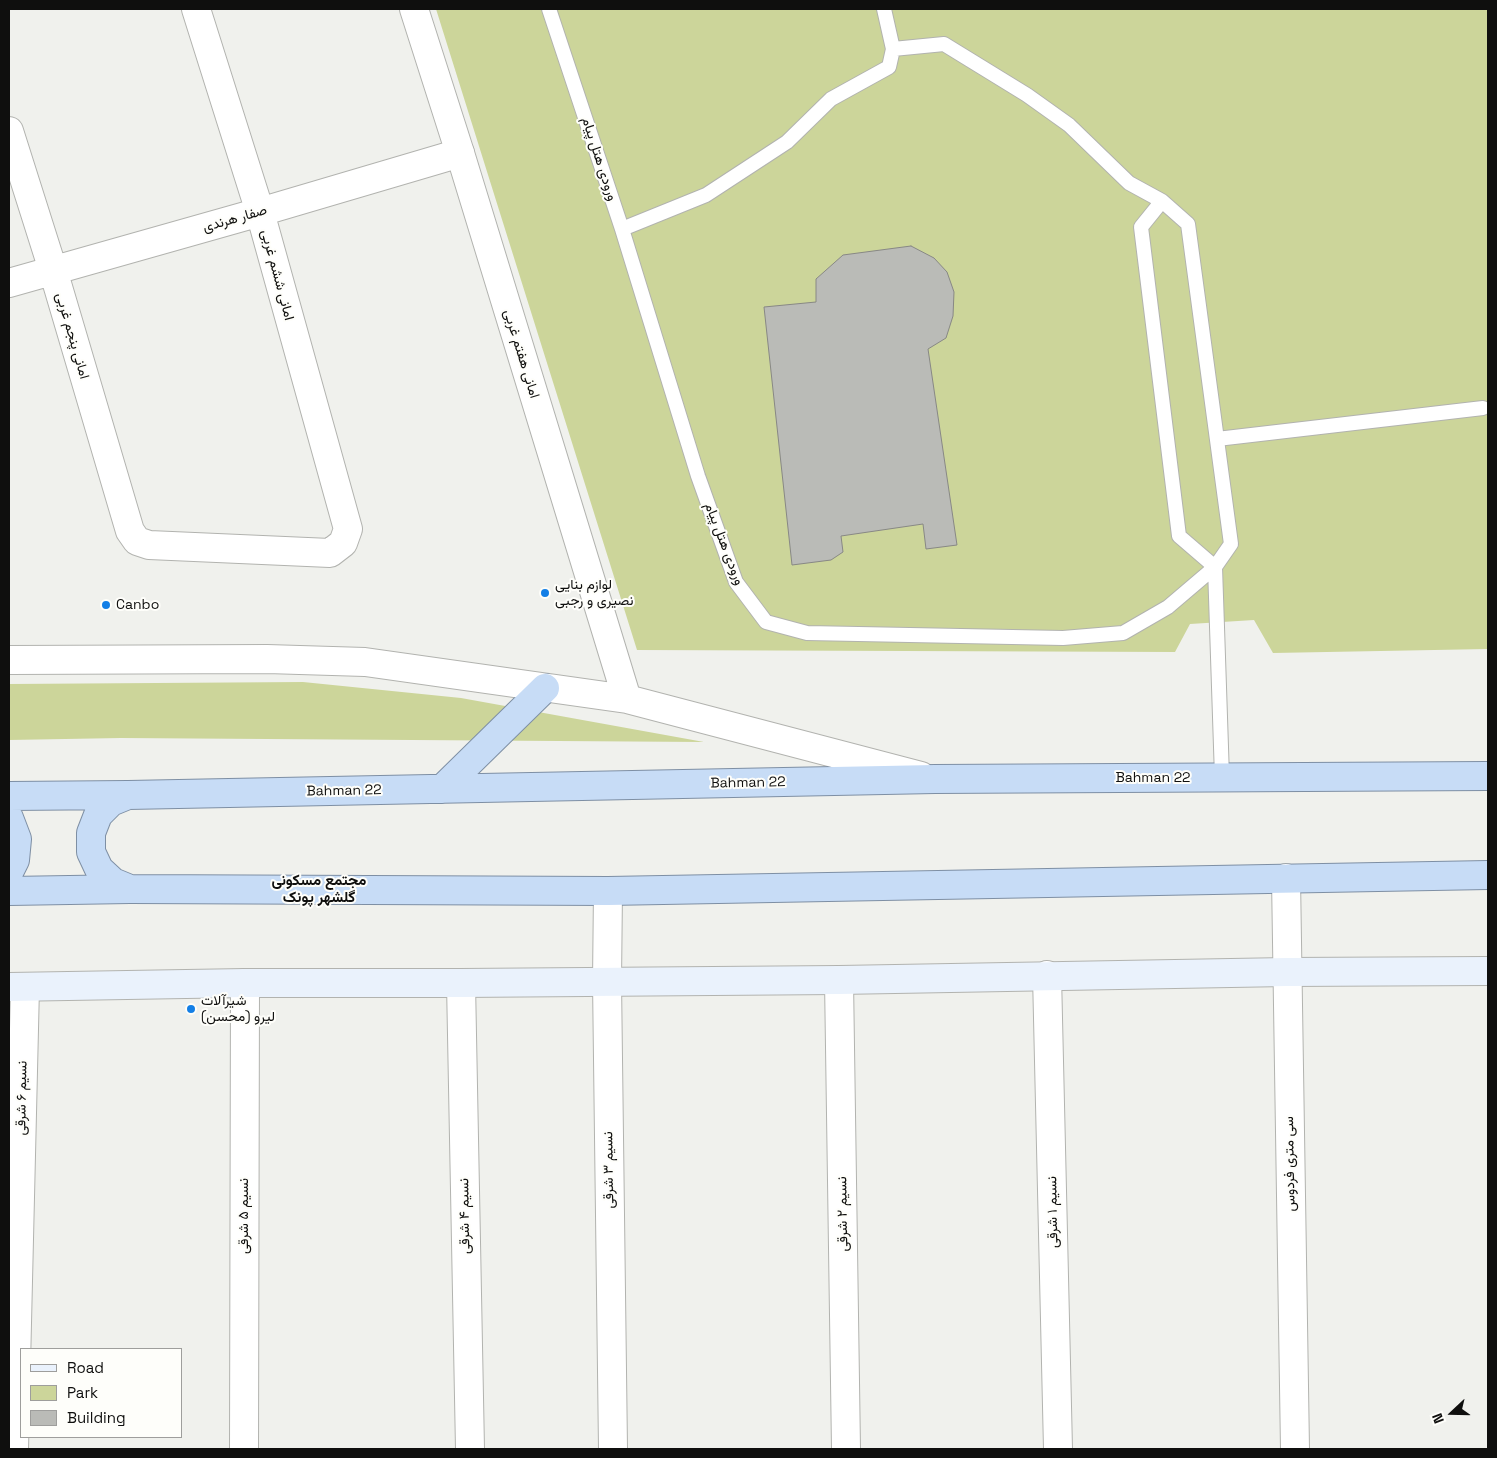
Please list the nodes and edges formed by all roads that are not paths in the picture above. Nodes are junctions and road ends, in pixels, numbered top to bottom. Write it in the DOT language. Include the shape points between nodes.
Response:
graph roads {
  1 [pos="196,9"];
  2 [pos="414,9"];
  3 [pos="549,9"];
  4 [pos="884,9"];
  5 [pos="893,49"];
  6 [pos="9,131"];
  7 [pos="460,153"];
  8 [pos="1162,201"];
  9 [pos="260,212"];
  10 [pos="622,229"];
  11 [pos="53,270"];
  12 [pos="9,283"];
  13 [pos="1483,408"];
  14 [pos="1217,439"];
  15 [pos="137,541"];
  16 [pos="1215,567"];
  17 [pos="9,660"];
  18 [pos="545,688"];
  19 [pos="627,699"];
  20 [pos="1488,776"];
  21 [pos="1222,777"];
  22 [pos="935,779"];
  23 [pos="442,789"];
  24 [pos="128,795"];
  25 [pos="9,796"];
  26 [pos="9,818"];
  27 [pos="9,872"];
  28 [pos="1488,876"];
  29 [pos="1286,878"];
  30 [pos="130,889"];
  31 [pos="608,890"];
  32 [pos="9,891"];
  33 [pos="1488,971"];
  34 [pos="1288,972"];
  35 [pos="1048,975"];
  36 [pos="839,980"];
  37 [pos="607,981"];
  38 [pos="245,983"];
  39 [pos="461,983"];
  40 [pos="17,987"];
  41 [pos="14,1449"];
  42 [pos="244,1449"];
  43 [pos="470,1449"];
  44 [pos="613,1449"];
  45 [pos="846,1449"];
  46 [pos="1058,1449"];
  47 [pos="1294,1449"];
  1 -- 9 [label="street, امانی ششم غربی"];
  2 -- 7 [label="street, امانی هفتم غربی"];
  3 -- 10 [label="lane, ورودی هتل پیام"];
  4 -- 5 [label="lane"];
  5 -- 8 [label="lane, ورودی هتل پیام" via="944,44 1028,95 1069,125 1129,183"];
  5 -- 10 [label="lane" via="888,67 831,99 787,142 706,195"];
  6 -- 11 [label="street, امانی پنجم غربی"];
  7 -- 9 [label="street, صفار هرندی"];
  7 -- 19 [label="street, امانی هفتم غربی"];
  8 -- 14 [label="lane, ورودی هتل پیام" via="1188,224"];
  8 -- 16 [label="lane" via="1141,227 1179,536"];
  9 -- 11 [label="street, صفار هرندی"];
  9 -- 15 [label="street, امانی ششم غربی" via="348,529 342,543 330,553 149,545"];
  10 -- 16 [label="lane, ورودی هتل پیام" via="698,476 736,582 766,622 807,633 1063,638 1123,633 1168,607"];
  11 -- 12 [label="street, صفار هرندی"];
  11 -- 15 [label="street, امانی پنجم غربی" via="130,531"];
  13 -- 14 [label="lane"];
  14 -- 16 [label="lane, ورودی هتل پیام" via="1230,544"];
  16 -- 21 [label="lane"];
  17 -- 18 [label="street" via="365,662"];
  18 -- 19 [label="street"];
  18 -- 23 [label="highway"];
  19 -- 22 [label="street"];
  20 -- 21 [label="highway, Bahman 22"];
  21 -- 22 [label="highway, Bahman 22"];
  22 -- 23 [label="highway, Bahman 22"];
  23 -- 24 [label="highway, Bahman 22"];
  24 -- 25 [label="highway, Bahman 22"];
  24 -- 30 [label="highway" via="111,802 98,816 91,833 91,852 99,869 113,882"];
  26 -- 27 [label="highway" via="17,839 15,860"];
  28 -- 29 [label="highway"];
  29 -- 31 [label="highway"];
  29 -- 34 [label="street, سی متری فردوس"];
  30 -- 31 [label="highway"];
  30 -- 32 [label="highway"];
  31 -- 37 [label="street, نسیم ۳ شرقی"];
  33 -- 34 [label="main road"];
  34 -- 35 [label="main road"];
  34 -- 47 [label="street, سی متری فردوس"];
  35 -- 36 [label="main road"];
  35 -- 46 [label="street, نسیم ۱ شرقی"];
  36 -- 37 [label="main road"];
  36 -- 45 [label="street, نسیم ۲ شرقی"];
  37 -- 39 [label="main road"];
  37 -- 44 [label="street, نسیم ۳ شرقی"];
  38 -- 39 [label="main road"];
  38 -- 40 [label="main road"];
  38 -- 42 [label="street, نسیم ۵ شرقی"];
  39 -- 43 [label="street, نسیم ۴ شرقی"];
  40 -- 41 [label="street, نسیم ۶ شرقی"];
}
